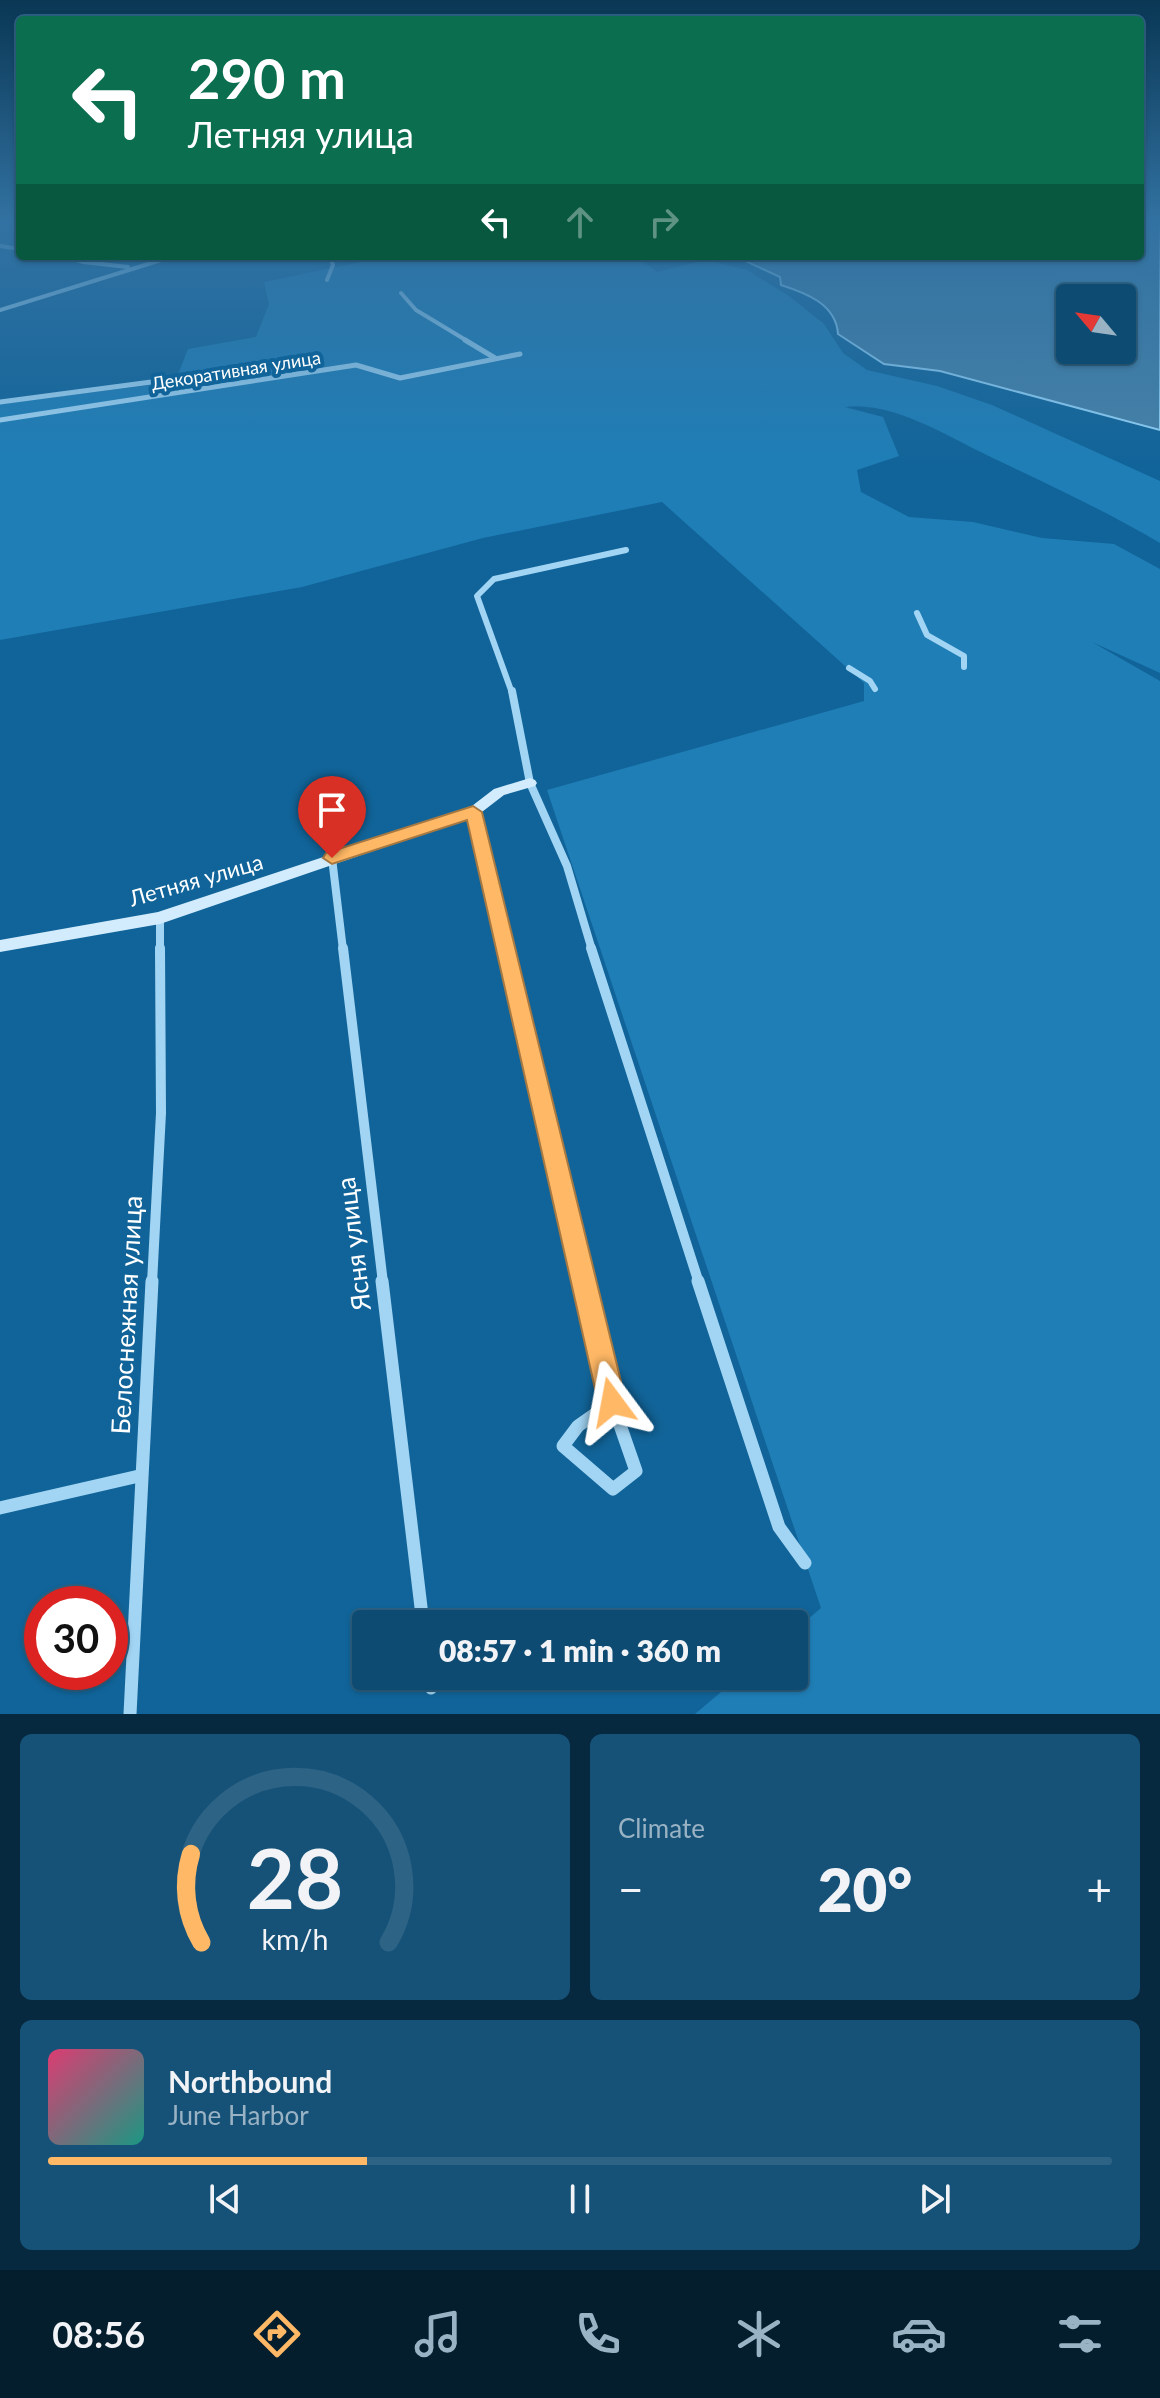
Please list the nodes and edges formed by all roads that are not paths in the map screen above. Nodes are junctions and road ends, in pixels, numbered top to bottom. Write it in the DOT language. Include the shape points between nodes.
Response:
graph roads {
  1 [pos="22,303"];
  2 [pos="410,303"];
  3 [pos="0,310"];
  4 [pos="520,354"];
  5 [pos="495,358"];
  6 [pos="174,379"];
  7 [pos="0,402"];
  8 [pos="0,420"];
  9 [pos="626,550"];
  10 [pos="917,613"];
  11 [pos="964,667"];
  12 [pos="849,668"];
  13 [pos="875,689"];
  14 [pos="530,783"];
  15 [pos="473,812"];
  16 [pos="332,858"];
  17 [pos="160,918"];
  18 [pos="0,946"];
  19 [pos="612,1402"];
  20 [pos="139,1476"];
  21 [pos="0,1508"];
  22 [pos="805,1563"];
  23 [pos="421,1610"];
  24 [pos="130,1714"];
  1 -- 3 [label="street"];
  2 -- 5 [label="street"];
  4 -- 5 [label="street, Декоративная улица"];
  5 -- 8 [label="street, Декоративная улица" via="400,378 356,365"];
  6 -- 7 [label="street"];
  9 -- 14 [label="street" via="494,579 477,596 509,682"];
  10 -- 11 [label="street" via="927,635 964,656"];
  12 -- 13 [label="street"];
  14 -- 15 [label="street, Летняя улица" via="499,792"];
  14 -- 22 [label="street" via="567,866 779,1527"];
  15 -- 16 [label="street, Летняя улица"];
  15 -- 19 [label="street"];
  16 -- 17 [label="street, Летняя улица"];
  16 -- 23 [label="street, Ясня улица"];
  17 -- 18 [label="street, Летняя улица"];
  17 -- 20 [label="street, Белоснежная улица" via="161,1113"];
  19 -- 19 [label="street" via="636,1471 613,1489 563,1446 578,1426"];
  20 -- 21 [label="street"];
  20 -- 24 [label="street, Белоснежная улица"];
}
